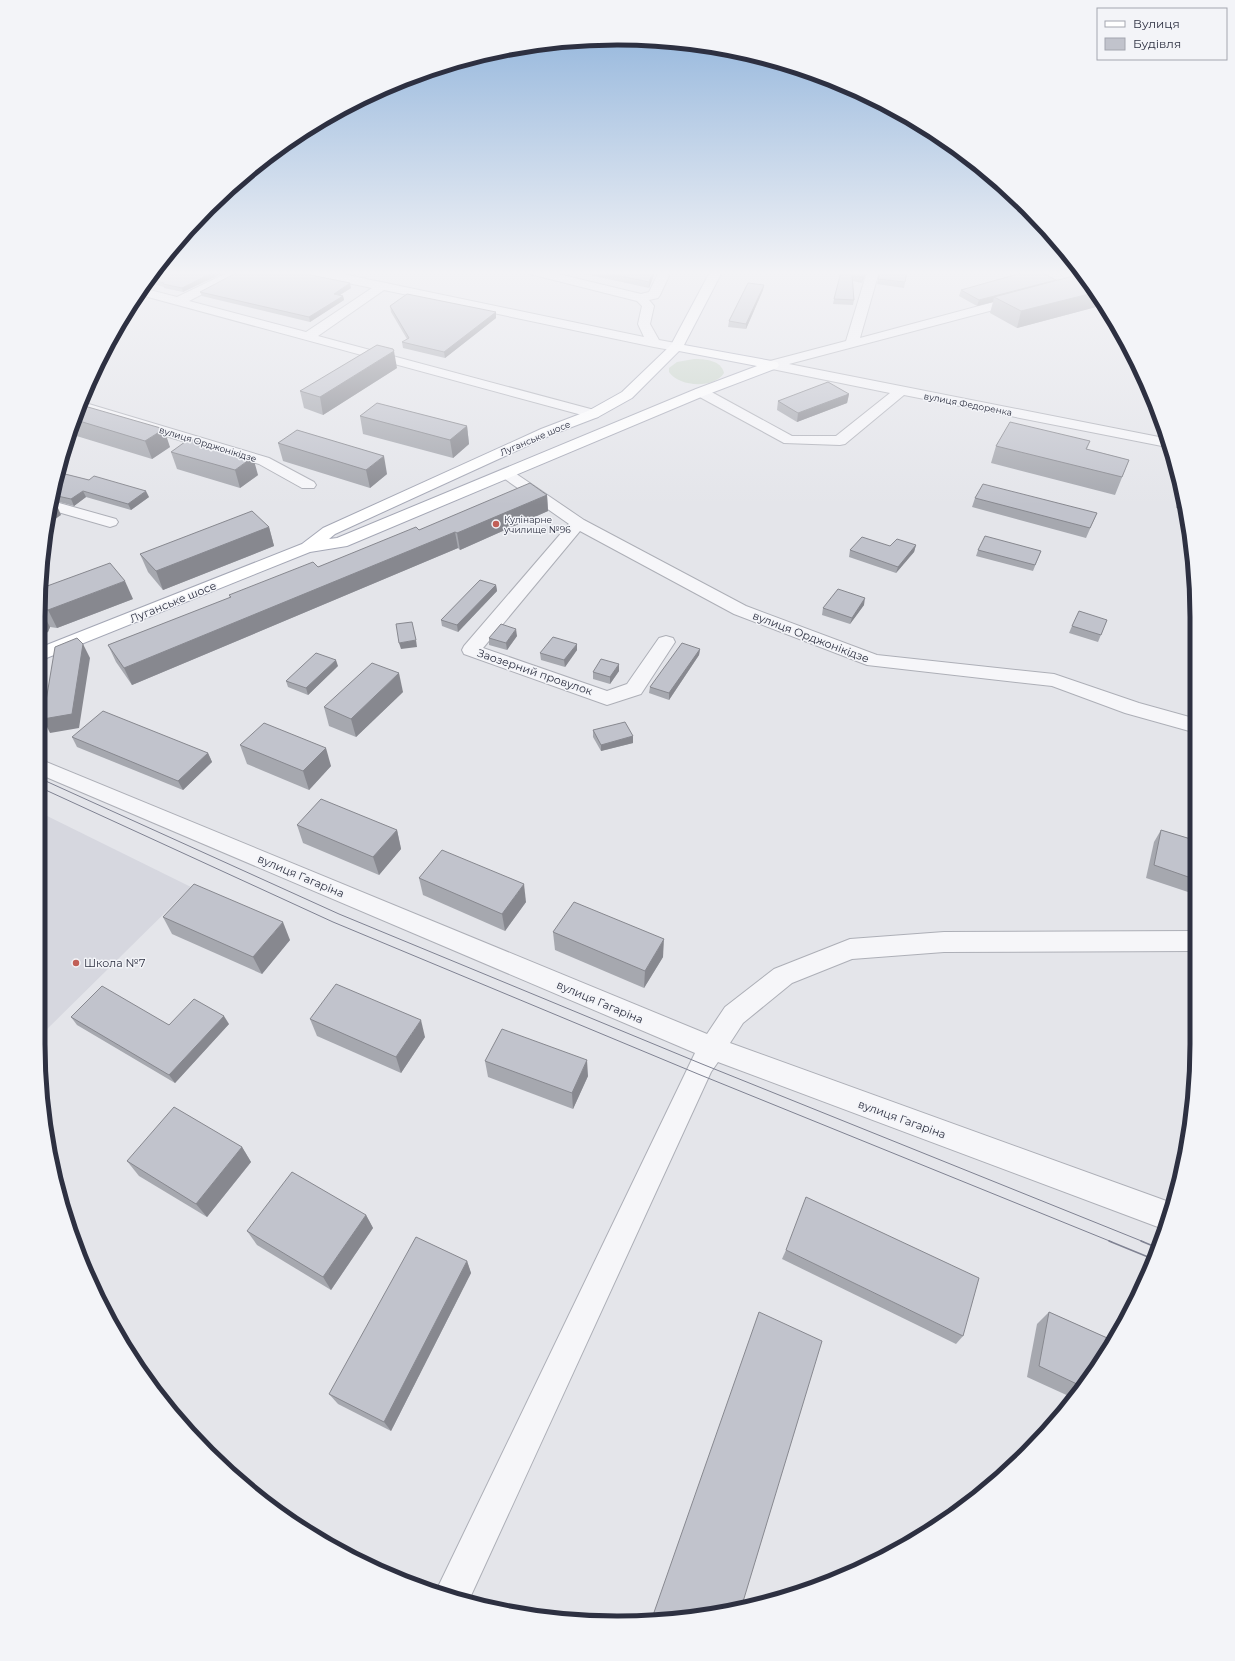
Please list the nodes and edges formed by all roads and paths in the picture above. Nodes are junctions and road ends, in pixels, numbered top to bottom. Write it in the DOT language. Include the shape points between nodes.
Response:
graph roads {
  1 [pos="358,350"];
  2 [pos="673,350"];
  3 [pos="689,350"];
  4 [pos="826,350"];
  5 [pos="772,365"];
  6 [pos="901,391"];
  7 [pos="701,392"];
  8 [pos="85,407"];
  9 [pos="593,414"];
  10 [pos="1163,442"];
  11 [pos="508,474"];
  12 [pos="308,485"];
  13 [pos="56,507"];
  14 [pos="110,522"];
  15 [pos="578,523"];
  16 [pos="306,548"];
  17 [pos="666,642"];
  18 [pos="45,653"];
  19 [pos="1190,724"];
  20 [pos="45,769"];
  21 [pos="1190,941"];
  22 [pos="712,1048"];
  23 [pos="1164,1215"];
  24 [pos="454,1592"];
  1 -- 9 [label="street"];
  2 -- 9 [label="main road, Луганське шосе" via="626,395"];
  3 -- 5 [label="main road, вулиця Федоренка"];
  4 -- 5 [label="street"];
  5 -- 6 [label="street, вулиця Федоренка"];
  5 -- 7 [label="main road, Луганське шосе"];
  6 -- 7 [label="street" via="840,441 789,440"];
  6 -- 10 [label="street, вулиця Федоренка"];
  7 -- 11 [label="main road, Луганське шосе"];
  8 -- 12 [label="street, вулиця Орджонікідзе" via="264,461"];
  9 -- 16 [label="main road, Луганське шосе" via="546,432 329,530"];
  11 -- 15 [label="street, вулиця Орджонікідзе"];
  11 -- 16 [label="main road, Луганське шосе" via="341,542"];
  13 -- 14 [label="street"];
  15 -- 17 [label="street, Заозерний провулок" via="471,650 607,698 634,689"];
  15 -- 19 [label="street, вулиця Орджонікідзе" via="740,610 874,661 1054,680 1132,708"];
  16 -- 18 [label="main road, Луганське шосе"];
  20 -- 22 [label="street, вулиця Гагаріна"];
  21 -- 22 [label="street" via="944,942 850,949 783,976 734,1015"];
  22 -- 23 [label="street, вулиця Гагаріна"];
  22 -- 24 [label="street" via="702,1064"];
}
